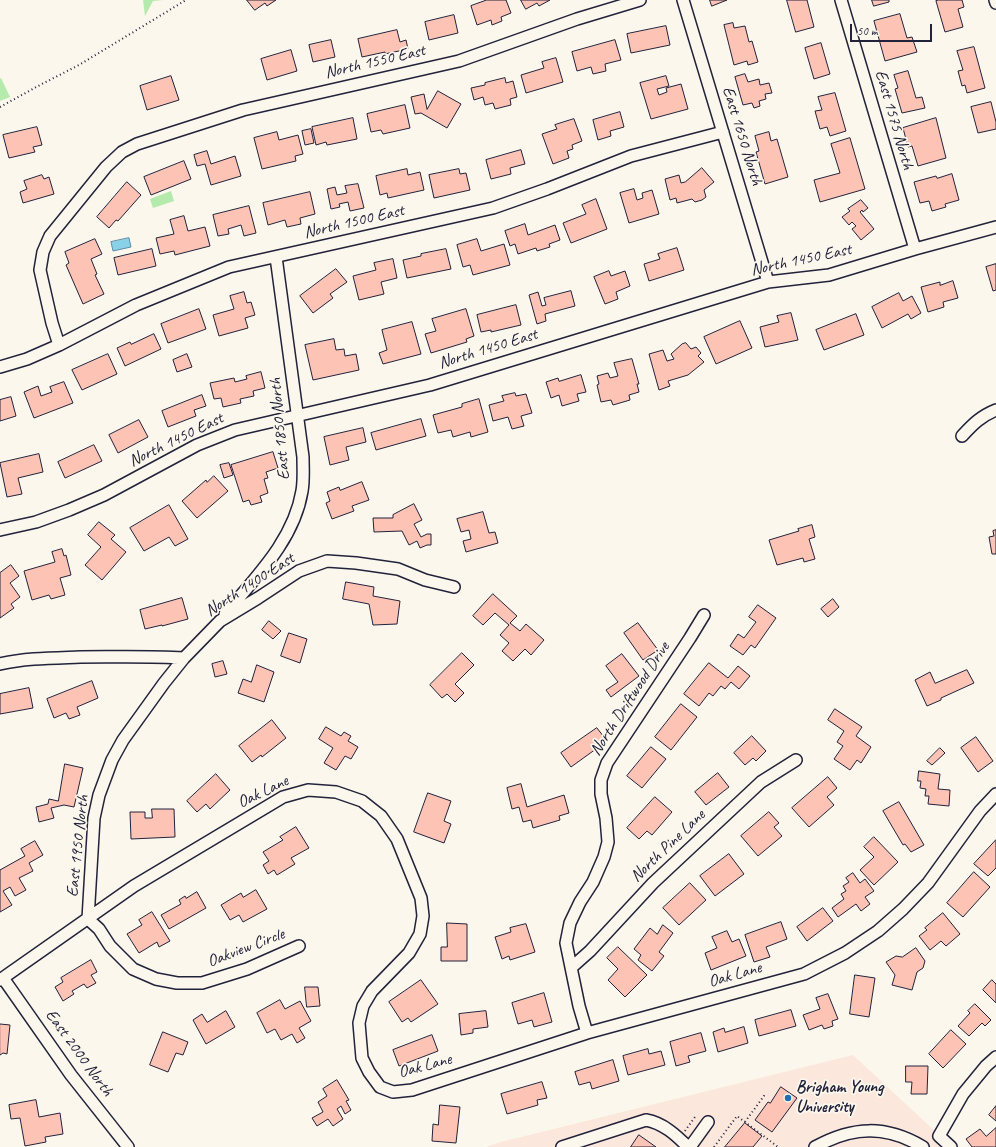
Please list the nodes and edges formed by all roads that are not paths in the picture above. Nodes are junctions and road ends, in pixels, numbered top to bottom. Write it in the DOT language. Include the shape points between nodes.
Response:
graph roads {
  1 [pos="640,0"];
  2 [pos="683,0"];
  3 [pos="841,0"];
  4 [pos="723,132"];
  5 [pos="996,227"];
  6 [pos="915,249"];
  7 [pos="276,257"];
  8 [pos="768,282"];
  9 [pos="59,345"];
  10 [pos="0,367"];
  11 [pos="996,410"];
  12 [pos="298,415"];
  13 [pos="962,436"];
  14 [pos="0,530"];
  15 [pos="454,587"];
  16 [pos="704,615"];
  17 [pos="220,621"];
  18 [pos="184,658"];
  19 [pos="0,664"];
  20 [pos="796,760"];
  21 [pos="996,794"];
  22 [pos="88,918"];
  23 [pos="299,946"];
  24 [pos="572,967"];
  25 [pos="2,979"];
  26 [pos="587,1033"];
  27 [pos="996,1057"];
  28 [pos="708,1122"];
  29 [pos="818,1146"];
  30 [pos="128,1147"];
  31 [pos="562,1147"];
  32 [pos="689,1147"];
  33 [pos="923,1147"];
  34 [pos="951,1147"];
  1 -- 9 [label="street, North 1550 East" via="577,19 460,61 243,110 137,144 118,156 106,168 50,236 43,252 40,270"];
  2 -- 4 [label="street, East 1650 North"];
  3 -- 6 [label="street, East 1575 North"];
  4 -- 7 [label="street, North 1500 East" via="631,156 493,208"];
  4 -- 8 [label="street, East 1650 North"];
  5 -- 6 [label="street, North 1450 East"];
  6 -- 8 [label="street, North 1450 East" via="829,275"];
  7 -- 9 [label="street, North 1500 East" via="229,267 136,305"];
  7 -- 12 [label="street, East 1850 North"];
  8 -- 12 [label="street, North 1450 East" via="430,384"];
  9 -- 10 [label="street, North 1500 East"];
  11 -- 13 [label="street" via="983,415"];
  12 -- 14 [label="street, North 1450 East" via="235,430 197,445 104,495 69,510 36,522"];
  12 -- 17 [label="street, East 1850 North" via="303,457 302,491 292,526 275,554"];
  15 -- 17 [label="street, North 1400 East" via="425,580 398,569 327,561 299,571"];
  16 -- 24 [label="street, North Driftwood Drive" via="607,763 601,780 601,794 608,842 593,882 570,923 566,943"];
  17 -- 18 [label="street, North 1400 East"];
  18 -- 19 [label="street" via="56,658"];
  18 -- 22 [label="street, East 1950 North" via="123,740 105,776 94,818"];
  20 -- 24 [label="street, North Pine Lane" via="761,782 653,882"];
  21 -- 26 [label="street, Oak Lane" via="980,811 928,883 903,910 845,953 804,974"];
  22 -- 23 [label="street, Oakview Circle" via="110,946 133,969 177,983 202,983 247,969"];
  22 -- 25 [label="street, Oak Lane"];
  22 -- 26 [label="street, Oak Lane" via="134,886 283,797 308,790 336,792 362,801 381,816 397,839 421,898 423,916 420,934 409,953 372,992 363,1006 359,1023 362,1058 380,1087 393,1092 412,1090"];
  24 -- 26 [label="street, North Driftwood Drive"];
  25 -- 30 [label="street, East 2000 North" via="71,1075"];
  27 -- 34 [label="street" via="963,1094 939,1136"];
  28 -- 32 [label="street"];
  29 -- 33 [label="street" via="831,1138 848,1133 880,1131 912,1140"];
  31 -- 32 [label="street" via="646,1120 660,1124"];
}
